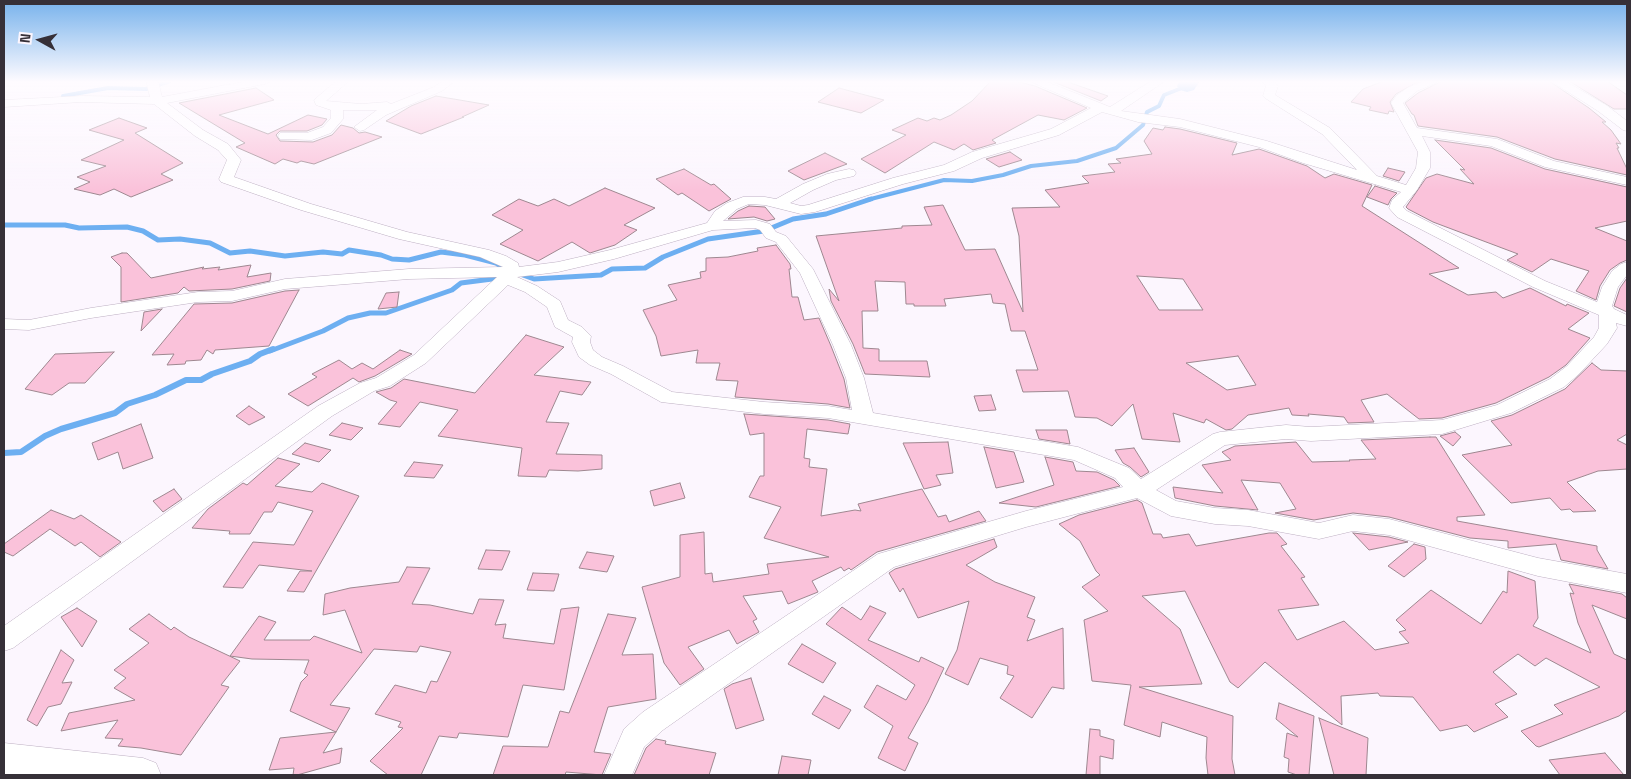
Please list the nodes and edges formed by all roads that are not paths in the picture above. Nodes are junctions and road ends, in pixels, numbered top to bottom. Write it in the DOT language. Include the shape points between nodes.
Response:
graph roads {
  1 [pos="178,117"];
  2 [pos="336,117"];
  3 [pos="374,117"];
  4 [pos="1088,117"];
  5 [pos="1304,117"];
  6 [pos="1404,117"];
  7 [pos="1614,117"];
  8 [pos="1138,118"];
  9 [pos="1155,121"];
  10 [pos="360,127"];
  11 [pos="1627,127"];
  12 [pos="1411,131"];
  13 [pos="284,136"];
  14 [pos="849,173"];
  15 [pos="1374,180"];
  16 [pos="1627,181"];
  17 [pos="1410,190"];
  18 [pos="778,204"];
  19 [pos="712,226"];
  20 [pos="1627,267"];
  21 [pos="508,276"];
  22 [pos="1607,313"];
  23 [pos="1627,321"];
  24 [pos="4,324"];
  25 [pos="864,418"];
  26 [pos="1139,490"];
  27 [pos="1627,584"];
  28 [pos="4,640"];
  29 [pos="4,760"];
  30 [pos="143,775"];
  31 [pos="618,775"];
  1 -- 21 [label="street" via="223,146 234,160 226,179 306,208 404,236 493,256 512,266"];
  2 -- 13 [label="street" via="328,130 308,137"];
  3 -- 10 [label="street"];
  4 -- 18 [label="street" via="1055,132 977,155 949,168 810,210"];
  5 -- 15 [label="street" via="1326,131"];
  6 -- 12 [label="street"];
  7 -- 11 [label="street"];
  8 -- 9 [label="street"];
  9 -- 15 [label="street" via="1263,144"];
  12 -- 16 [label="street" via="1493,142 1550,164"];
  12 -- 17 [label="street" via="1424,152 1423,168"];
  14 -- 18 [label="street" via="808,187"];
  15 -- 17 [label="street"];
  17 -- 22 [label="street" via="1397,203 1396,208 1402,214 1539,284"];
  18 -- 19 [label="street" via="748,200 726,210"];
  19 -- 21 [label="street" via="614,254"];
  19 -- 25 [label="street" via="748,224 768,231 781,240 807,272 855,378"];
  20 -- 22 [label="street" via="1610,287 1604,306"];
  21 -- 24 [label="street" via="480,272 409,274 285,284 232,296 198,297 52,322"];
  21 -- 25 [label="street" via="554,306 561,323 582,336 585,353 660,395"];
  21 -- 28 [label="street" via="420,359 325,411"];
  22 -- 23 [label="street"];
  22 -- 26 [label="street" via="1608,328 1601,340 1573,370 1551,386 1504,408 1442,427 1311,434 1286,432 1220,439"];
  25 -- 26 [label="street" via="1078,454 1122,473"];
  26 -- 27 [label="street" via="1180,510 1319,531 1354,523 1389,527 1538,567"];
  26 -- 31 [label="street" via="886,560 653,721 634,738"];
  29 -- 30 [label="street"];
}
